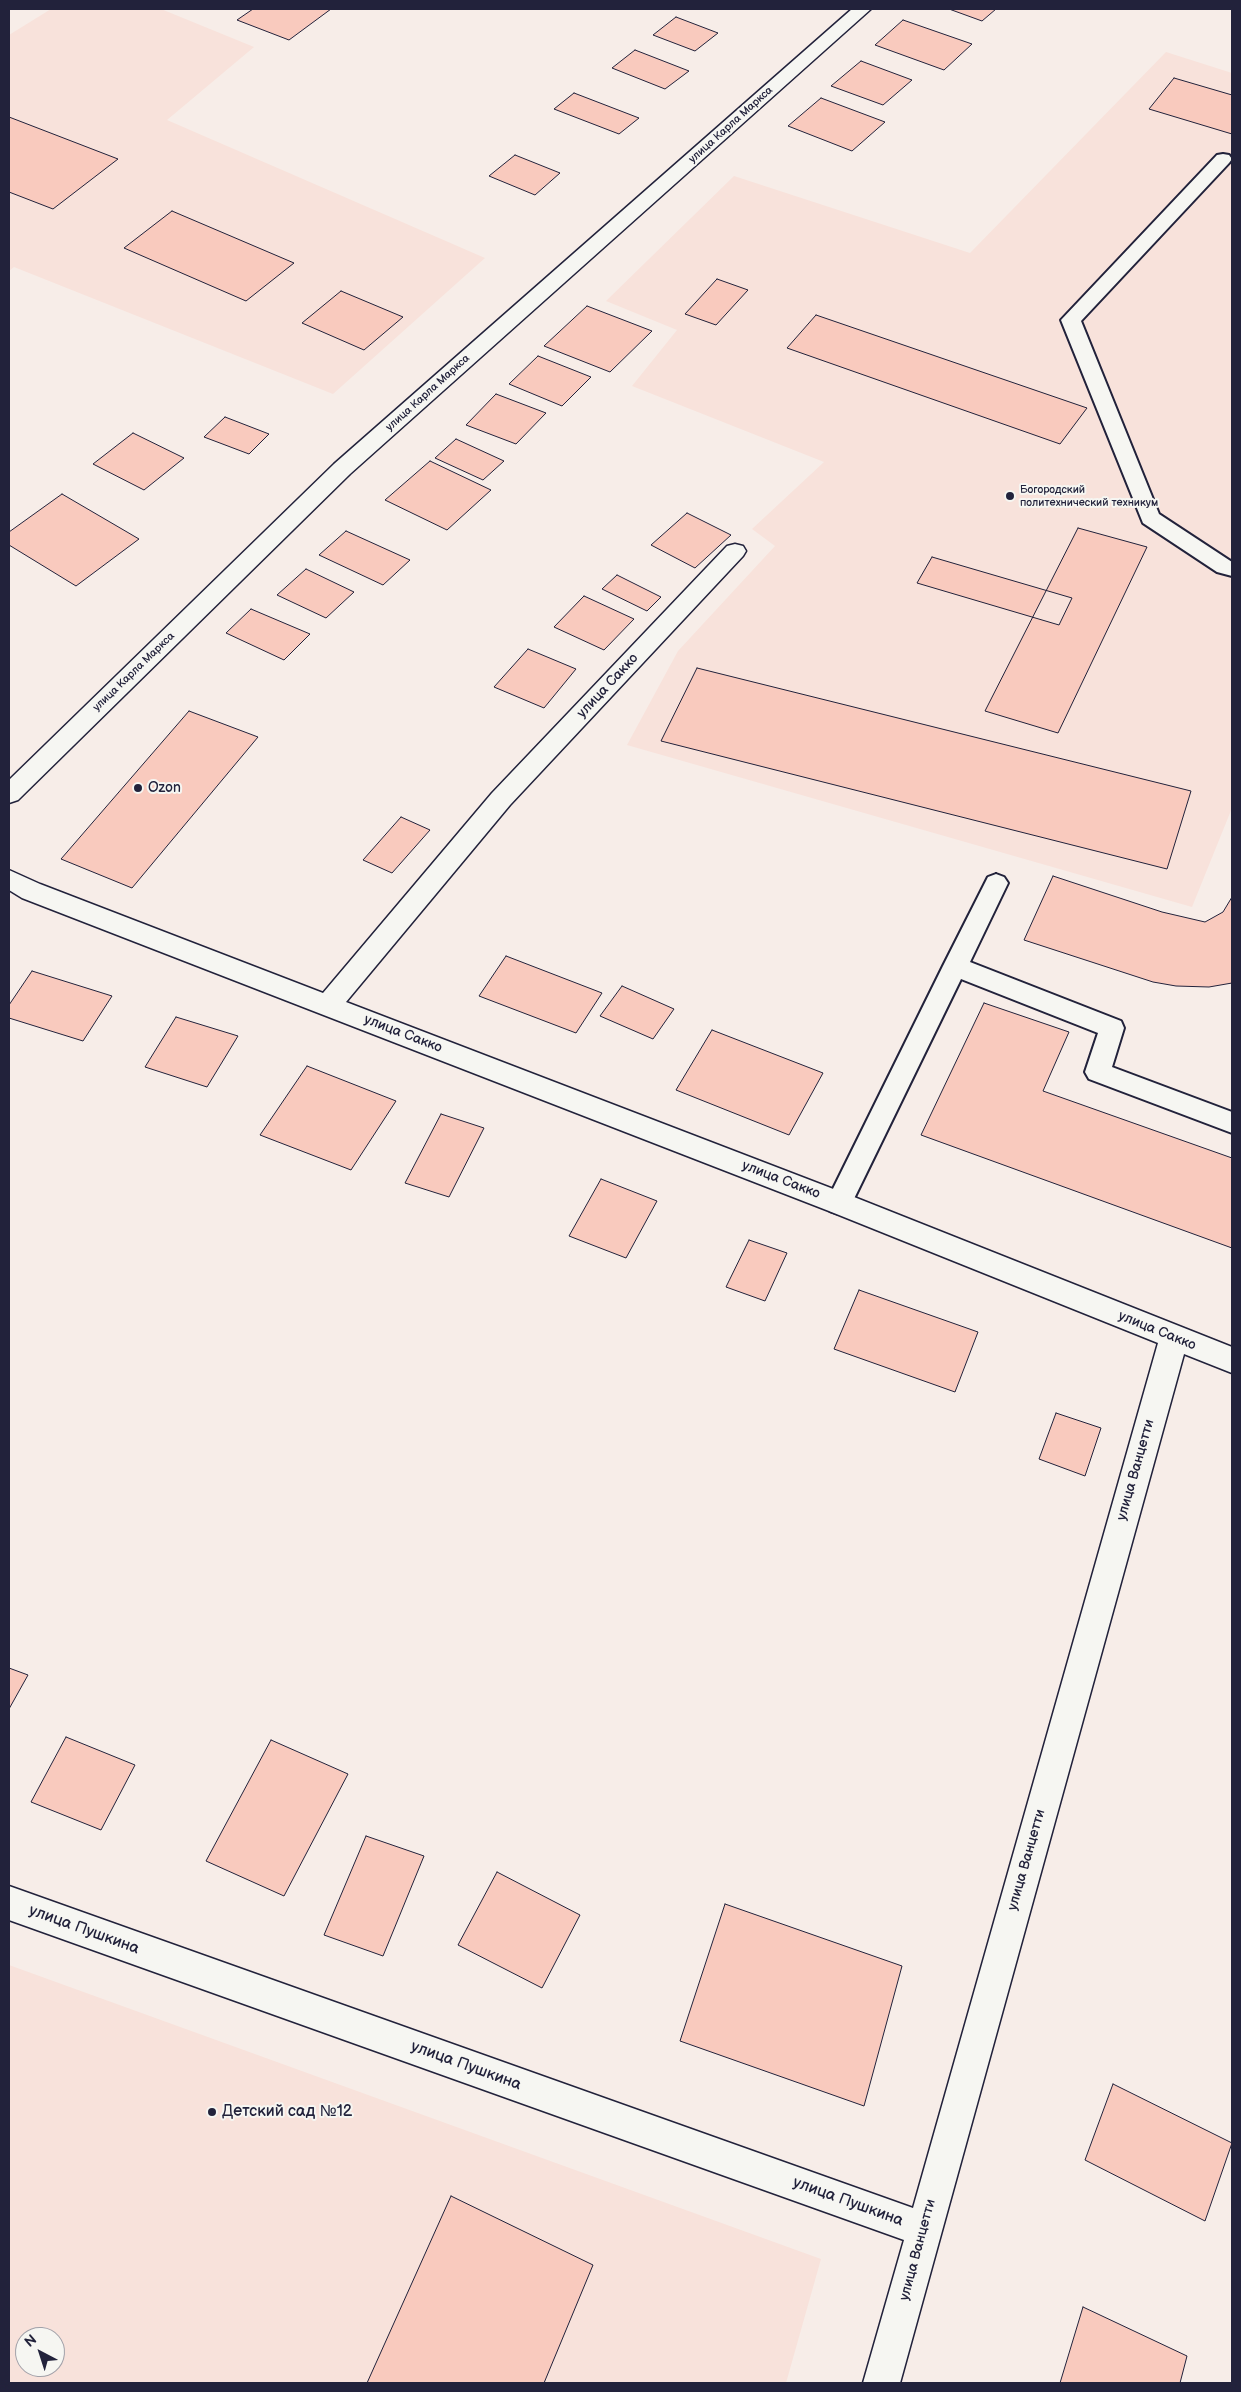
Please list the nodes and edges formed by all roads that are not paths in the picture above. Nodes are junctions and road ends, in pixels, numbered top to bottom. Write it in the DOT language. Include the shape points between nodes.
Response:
graph roads {
  1 [pos="862,9"];
  2 [pos="1223,160"];
  3 [pos="734,551"];
  4 [pos="1232,569"];
  5 [pos="9,794"];
  6 [pos="9,879"];
  7 [pos="996,883"];
  8 [pos="955,966"];
  9 [pos="328,1005"];
  10 [pos="1232,1123"];
  11 [pos="840,1202"];
  12 [pos="1174,1338"];
  13 [pos="1232,1360"];
  14 [pos="9,1904"];
  15 [pos="923,2229"];
  16 [pos="882,2383"];
  1 -- 5 [label="street, улица Карла Маркса" via="342,469"];
  2 -- 4 [label="lane" via="1071,320 1150,518"];
  3 -- 9 [label="street, улица Сакко" via="501,799"];
  6 -- 9 [label="street, улица Сакко" via="31,891"];
  7 -- 8 [label="lane"];
  8 -- 10 [label="lane" via="1112,1028 1098,1072"];
  8 -- 11 [label="lane"];
  9 -- 11 [label="street, улица Сакко"];
  11 -- 12 [label="street, улица Сакко"];
  12 -- 13 [label="street, улица Сакко"];
  12 -- 15 [label="street, улица Ванцетти"];
  14 -- 15 [label="street, улица Пушкина"];
  15 -- 16 [label="street, улица Ванцетти"];
}
